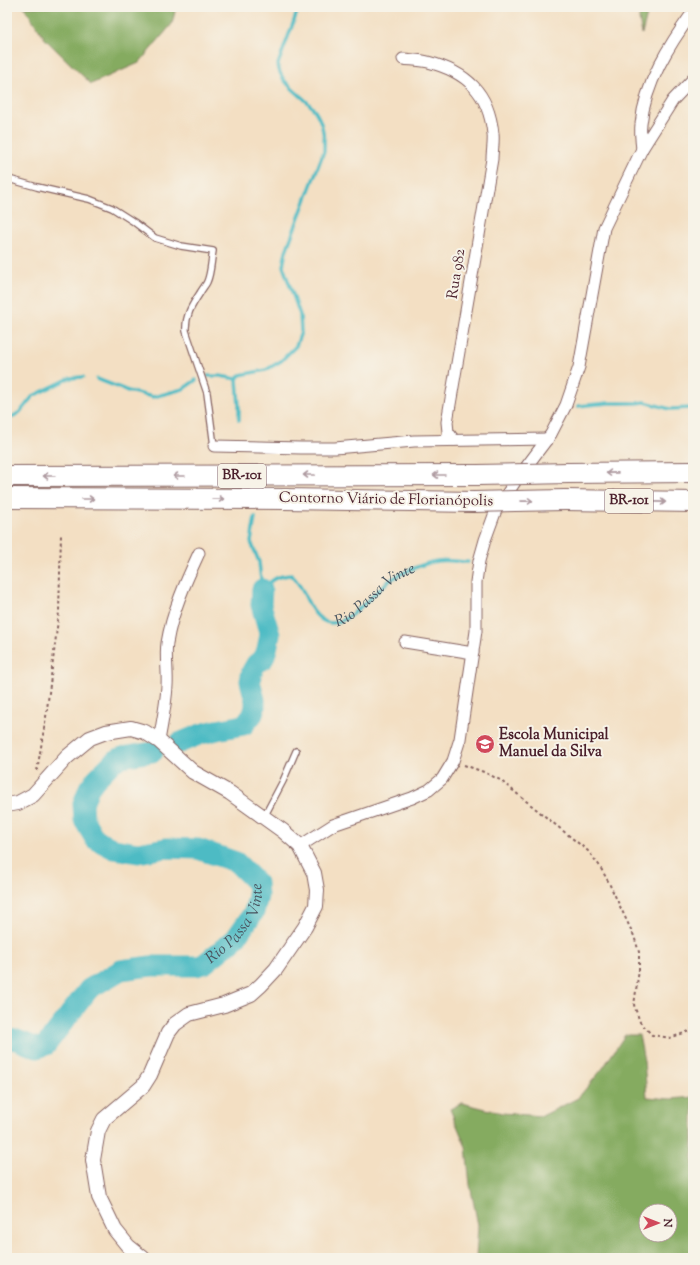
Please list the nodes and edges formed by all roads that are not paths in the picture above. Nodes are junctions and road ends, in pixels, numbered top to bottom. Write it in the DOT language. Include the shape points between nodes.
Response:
graph roads {
  1 [pos="693,12"];
  2 [pos="403,59"];
  3 [pos="693,79"];
  4 [pos="642,149"];
  5 [pos="7,178"];
  6 [pos="548,439"];
  7 [pos="454,440"];
  8 [pos="214,446"];
  9 [pos="693,472"];
  10 [pos="7,476"];
  11 [pos="7,498"];
  12 [pos="693,502"];
  13 [pos="199,553"];
  14 [pos="405,642"];
  15 [pos="473,653"];
  16 [pos="159,741"];
  17 [pos="296,751"];
  18 [pos="7,805"];
  19 [pos="264,817"];
  20 [pos="300,846"];
  21 [pos="143,1258"];
  1 -- 4 [label="street" via="653,79 645,101 641,124"];
  2 -- 7 [label="street, Rua 982" via="427,62 456,72 465,79 481,94 493,134 492,159 448,422 448,432"];
  3 -- 4 [label="street" via="673,100"];
  4 -- 6 [label="street" via="604,228 579,367 566,405"];
  5 -- 8 [label="lane" via="89,199 112,208 155,238 181,246 212,251 207,283 188,314 186,331 207,393"];
  6 -- 7 [label="street"];
  6 -- 15 [label="street" via="496,510 485,540 476,582 476,631"];
  7 -- 8 [label="street" via="335,448"];
  9 -- 10 [label="highway, Contorno Viário de Florianópolis / BR-101, one-way, bridge"];
  11 -- 12 [label="highway, Contorno Viário de Florianópolis / BR-101, one-way, bridge"];
  13 -- 16 [label="street" via="167,644 167,686"];
  14 -- 15 [label="street"];
  15 -- 20 [label="street" via="460,739 453,761 442,779 429,790 412,798 333,825"];
  16 -- 18 [label="street" via="145,732 131,728 106,732 90,738 67,757 33,795 18,803"];
  16 -- 19 [label="street" via="193,772 230,793"];
  17 -- 19 [label="lane"];
  19 -- 20 [label="street"];
  20 -- 21 [label="street" via="314,874 316,906 276,969 250,994 224,1005 189,1014 175,1024 168,1033 143,1086 104,1119 98,1131 93,1160 99,1197 116,1230 128,1246"];
}
